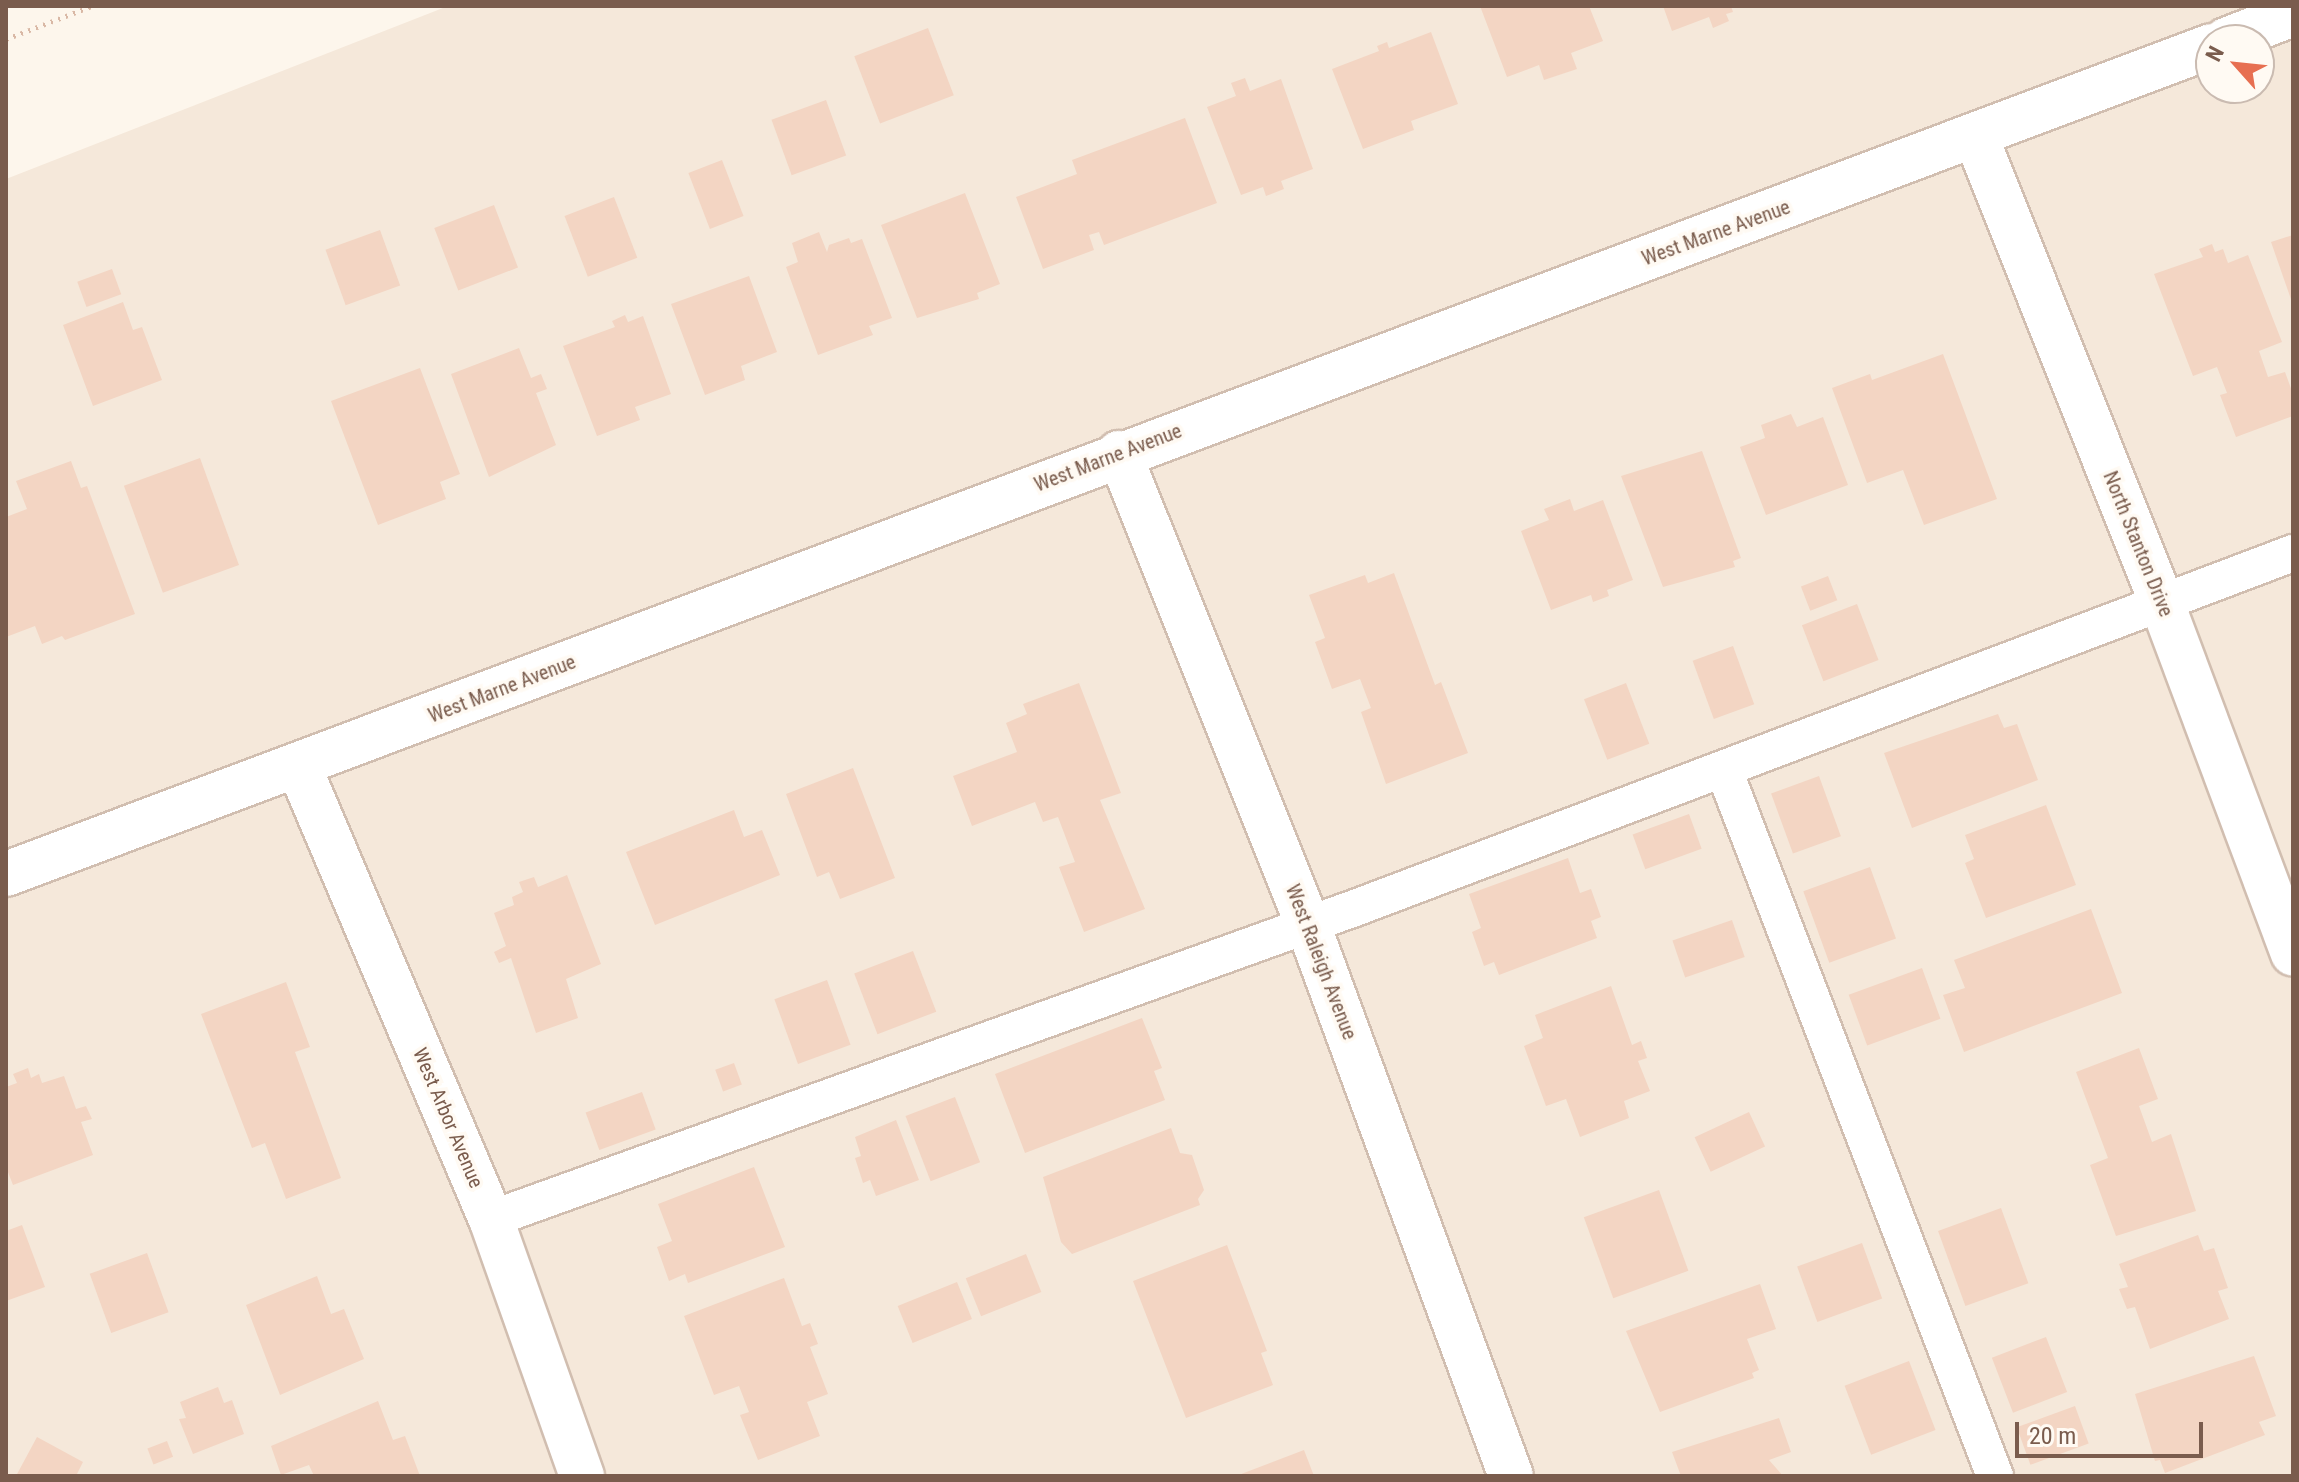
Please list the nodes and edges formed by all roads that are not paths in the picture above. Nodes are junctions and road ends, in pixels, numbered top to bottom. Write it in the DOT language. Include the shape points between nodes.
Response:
graph roads {
  1 [pos="2293,14"];
  2 [pos="2267,24"];
  3 [pos="2195,52"];
  4 [pos="1976,137"];
  5 [pos="1119,453"];
  6 [pos="2293,553"];
  7 [pos="2163,606"];
  8 [pos="299,767"];
  9 [pos="1724,770"];
  10 [pos="6,874"];
  11 [pos="1308,925"];
  12 [pos="2293,954"];
  13 [pos="491,1219"];
  14 [pos="582,1476"];
  15 [pos="1511,1476"];
  16 [pos="1995,1476"];
  1 -- 2 [label="street"];
  3 -- 4 [label="street, West Marne Avenue"];
  4 -- 5 [label="street, West Marne Avenue"];
  4 -- 7 [label="street, North Stanton Drive"];
  5 -- 8 [label="street, West Marne Avenue"];
  5 -- 11 [label="street, West Raleigh Avenue"];
  6 -- 7 [label="lane"];
  7 -- 9 [label="lane"];
  7 -- 12 [label="street, North Stanton Drive"];
  8 -- 10 [label="street, West Marne Avenue"];
  8 -- 13 [label="street, West Arbor Avenue"];
  9 -- 11 [label="lane"];
  9 -- 16 [label="lane"];
  11 -- 13 [label="lane"];
  11 -- 15 [label="street, West Raleigh Avenue"];
  13 -- 14 [label="street, West Arbor Avenue"];
}
